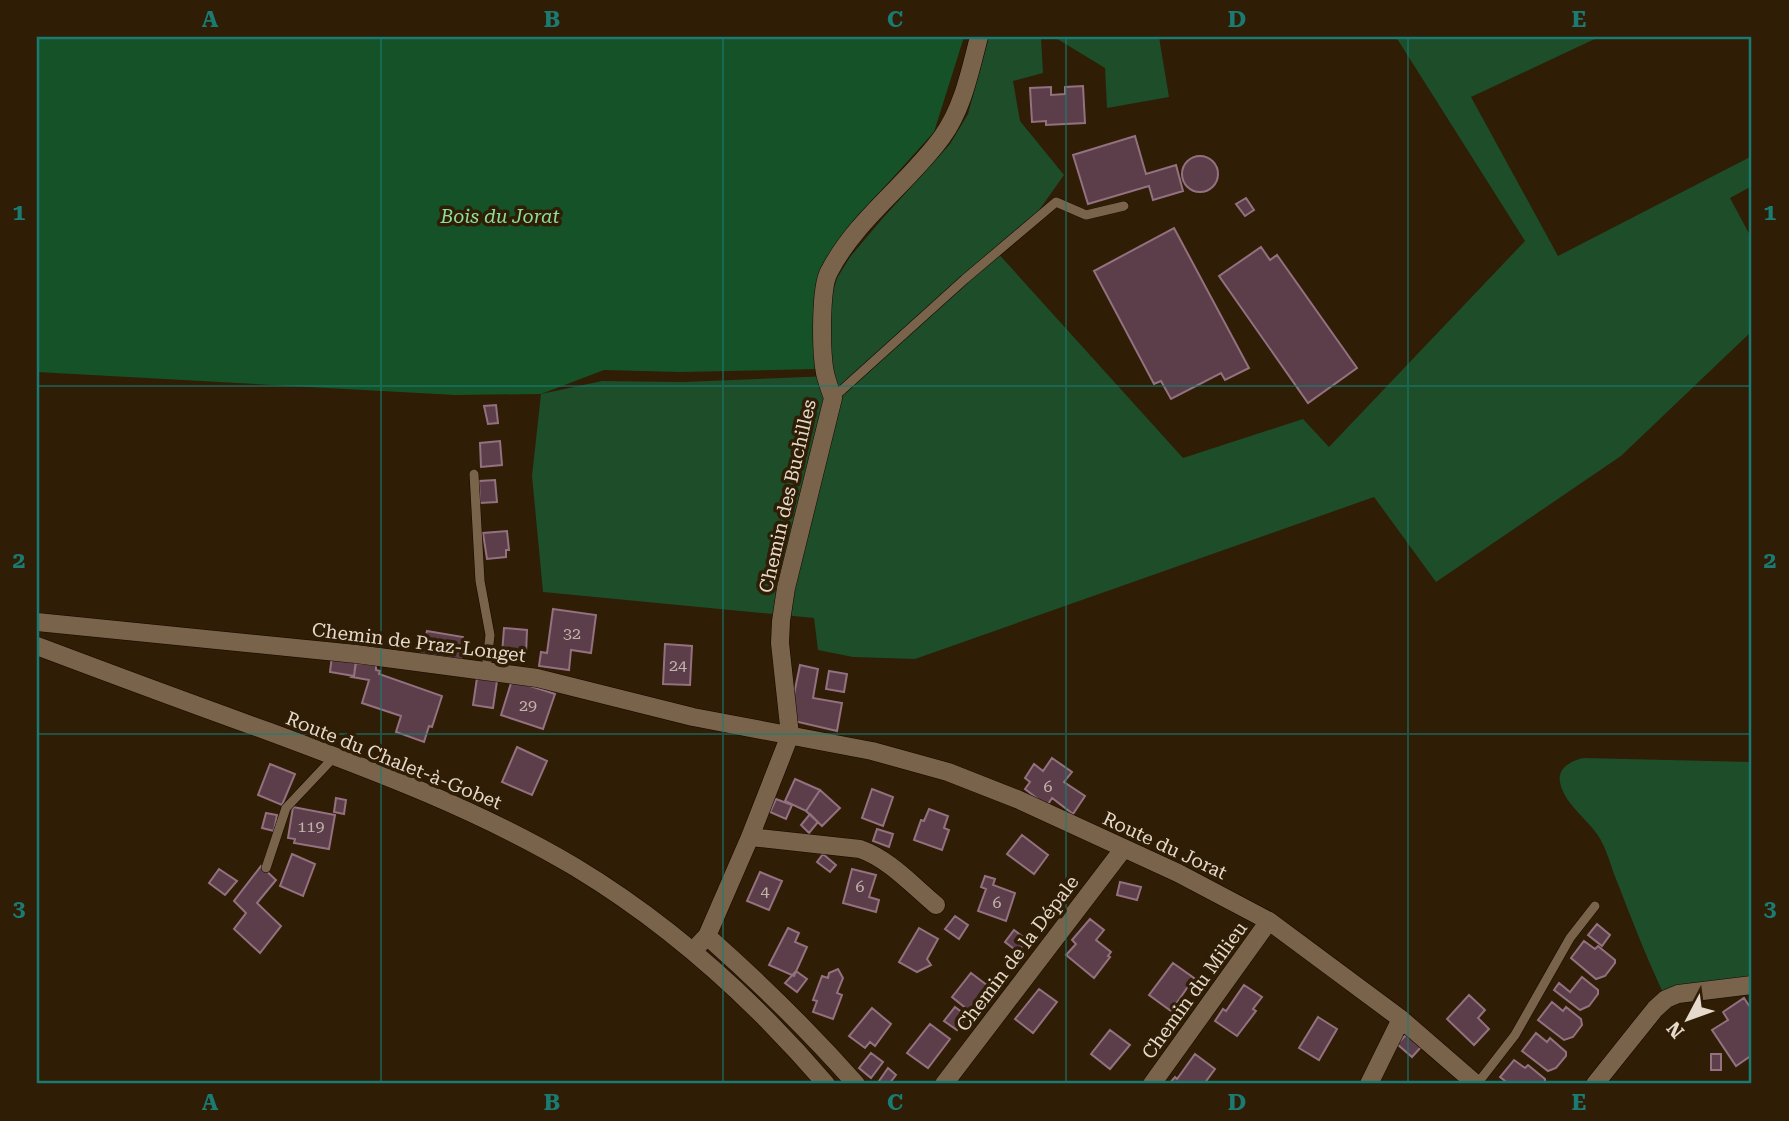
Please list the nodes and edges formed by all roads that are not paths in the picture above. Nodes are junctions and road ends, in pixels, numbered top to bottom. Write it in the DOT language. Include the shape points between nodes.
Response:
graph roads {
  1 [pos="979,37"];
  2 [pos="1124,206"];
  3 [pos="833,398"];
  4 [pos="474,474"];
  5 [pos="37,622"];
  6 [pos="37,646"];
  7 [pos="486,671"];
  8 [pos="790,735"];
  9 [pos="335,756"];
  10 [pos="750,838"];
  11 [pos="1124,848"];
  12 [pos="266,868"];
  13 [pos="936,905"];
  14 [pos="1595,906"];
  15 [pos="1269,921"];
  16 [pos="707,936"];
  17 [pos="692,951"];
  18 [pos="1752,985"];
  19 [pos="1401,1019"];
  20 [pos="826,1084"];
  21 [pos="856,1084"];
  22 [pos="944,1084"];
  23 [pos="1152,1084"];
  24 [pos="1369,1084"];
  25 [pos="1477,1084"];
  26 [pos="1595,1084"];
  1 -- 3 [label="street, Chemin des Buchilles" via="958,110 942,138 874,212 827,274 822,332 825,372"];
  2 -- 3 [label="lane" via="1086,215 1056,202"];
  3 -- 8 [label="street, Chemin des Buchilles" via="781,621"];
  4 -- 7 [label="lane" via="480,581 490,635"];
  5 -- 7 [label="street, Chemin de Praz-Longet"];
  6 -- 9 [label="street, Route du Chalet-à-Gobet"];
  7 -- 8 [label="street, Chemin de Praz-Longet" via="537,678 692,717"];
  8 -- 10 [label="street, Chemin des Buchilles"];
  8 -- 11 [label="street, Route du Jorat" via="948,772"];
  9 -- 12 [label="lane" via="286,808"];
  9 -- 17 [label="street, Route du Chalet-à-Gobet" via="516,835 605,887"];
  10 -- 13 [label="street" via="860,849 882,859"];
  10 -- 16 [label="street, Chemin des Buchilles"];
  11 -- 15 [label="street, Route du Jorat"];
  11 -- 22 [label="street, Chemin de la Dépale"];
  14 -- 25 [label="lane" via="1570,938 1515,1035"];
  15 -- 19 [label="street, Route du Jorat"];
  15 -- 23 [label="street, Chemin du Milieu"];
  16 -- 17 [label="street, Chemin des Buchilles"];
  16 -- 21 [label="street" via="794,1016"];
  17 -- 20 [label="street, Route du Chalet-à-Gobet" via="762,1014"];
  18 -- 26 [label="street" via="1666,999"];
  19 -- 24 [label="street"];
  19 -- 25 [label="street, Route du Jorat"];
}
